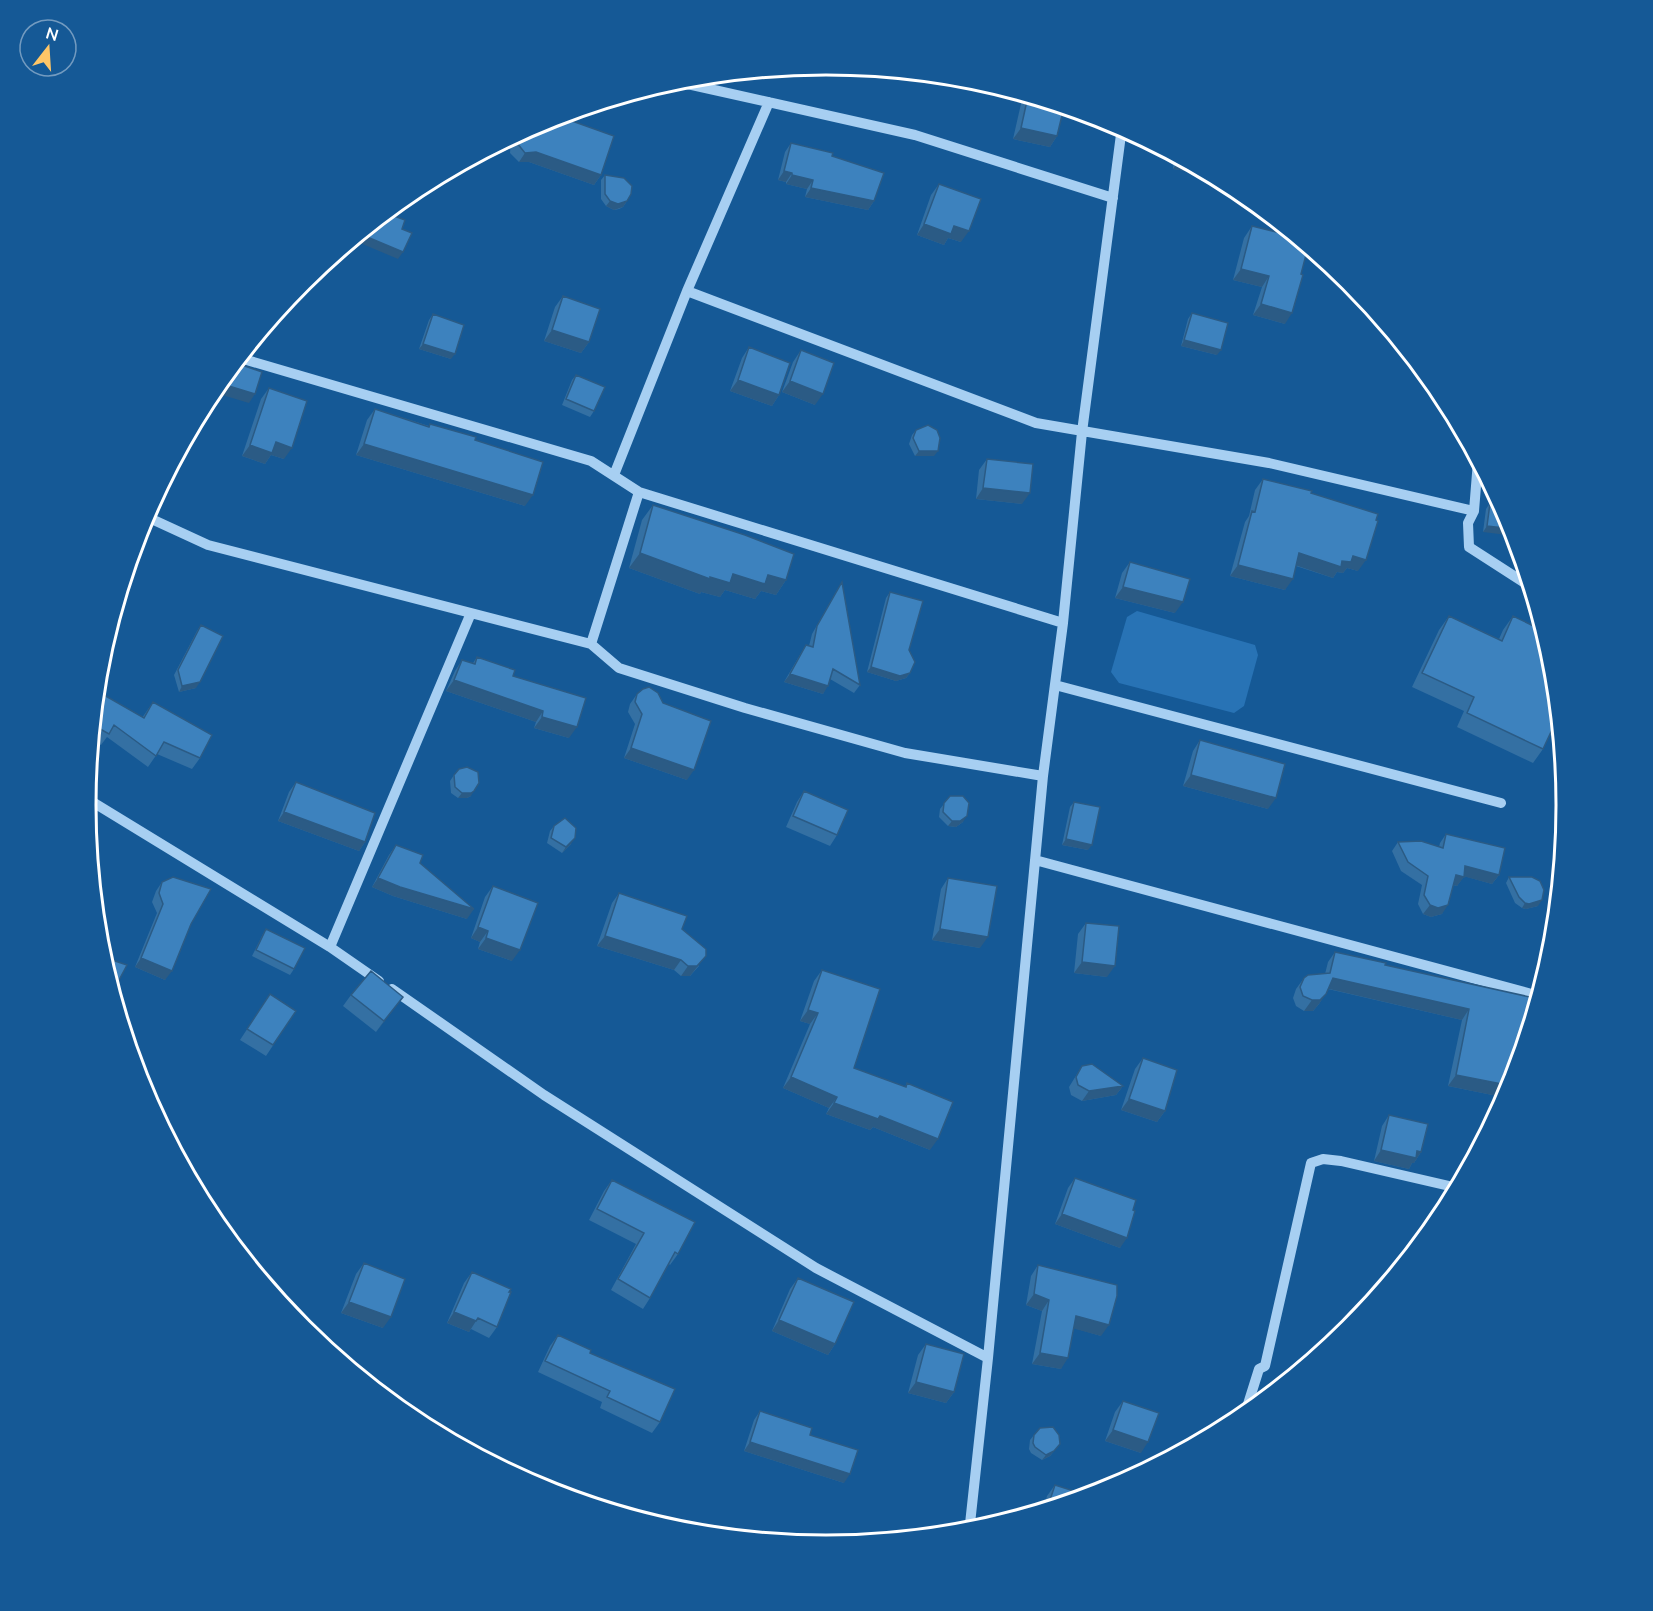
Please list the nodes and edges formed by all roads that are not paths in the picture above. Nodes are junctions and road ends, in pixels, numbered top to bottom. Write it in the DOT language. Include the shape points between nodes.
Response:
graph roads {
  1 [pos="699,86"];
  2 [pos="769,102"];
  3 [pos="1121,137"];
  4 [pos="1113,198"];
  5 [pos="687,291"];
  6 [pos="248,360"];
  7 [pos="1082,432"];
  8 [pos="1478,474"];
  9 [pos="614,476"];
  10 [pos="639,492"];
  11 [pos="1474,511"];
  12 [pos="154,520"];
  13 [pos="1521,581"];
  14 [pos="471,613"];
  15 [pos="1063,623"];
  16 [pos="591,644"];
  17 [pos="1055,686"];
  18 [pos="1043,776"];
  19 [pos="1501,803"];
  20 [pos="96,804"];
  21 [pos="1035,861"];
  22 [pos="330,947"];
  23 [pos="1532,994"];
  24 [pos="1450,1186"];
  25 [pos="988,1358"];
  26 [pos="1249,1401"];
  27 [pos="970,1522"];
  1 -- 2 [label="street"];
  2 -- 4 [label="street" via="915,135"];
  2 -- 5 [label="street"];
  3 -- 4 [label="street"];
  4 -- 7 [label="street"];
  5 -- 7 [label="street" via="1036,423"];
  5 -- 9 [label="street"];
  6 -- 9 [label="street" via="591,461"];
  7 -- 11 [label="street" via="1269,463"];
  7 -- 15 [label="street"];
  8 -- 11 [label="street"];
  9 -- 10 [label="street"];
  10 -- 15 [label="street"];
  10 -- 16 [label="street"];
  11 -- 13 [label="street" via="1468,523 1469,547"];
  12 -- 14 [label="street" via="208,545"];
  14 -- 16 [label="street"];
  14 -- 22 [label="street"];
  15 -- 17 [label="street"];
  16 -- 18 [label="street" via="619,668 776,717 905,753"];
  17 -- 18 [label="street"];
  17 -- 19 [label="street"];
  18 -- 21 [label="street"];
  20 -- 22 [label="street"];
  21 -- 23 [label="street"];
  21 -- 25 [label="street"];
  22 -- 25 [label="street" via="544,1095 816,1268"];
  24 -- 26 [label="street" via="1341,1161 1323,1159 1311,1163 1265,1366 1259,1369"];
  25 -- 27 [label="street"];
}
